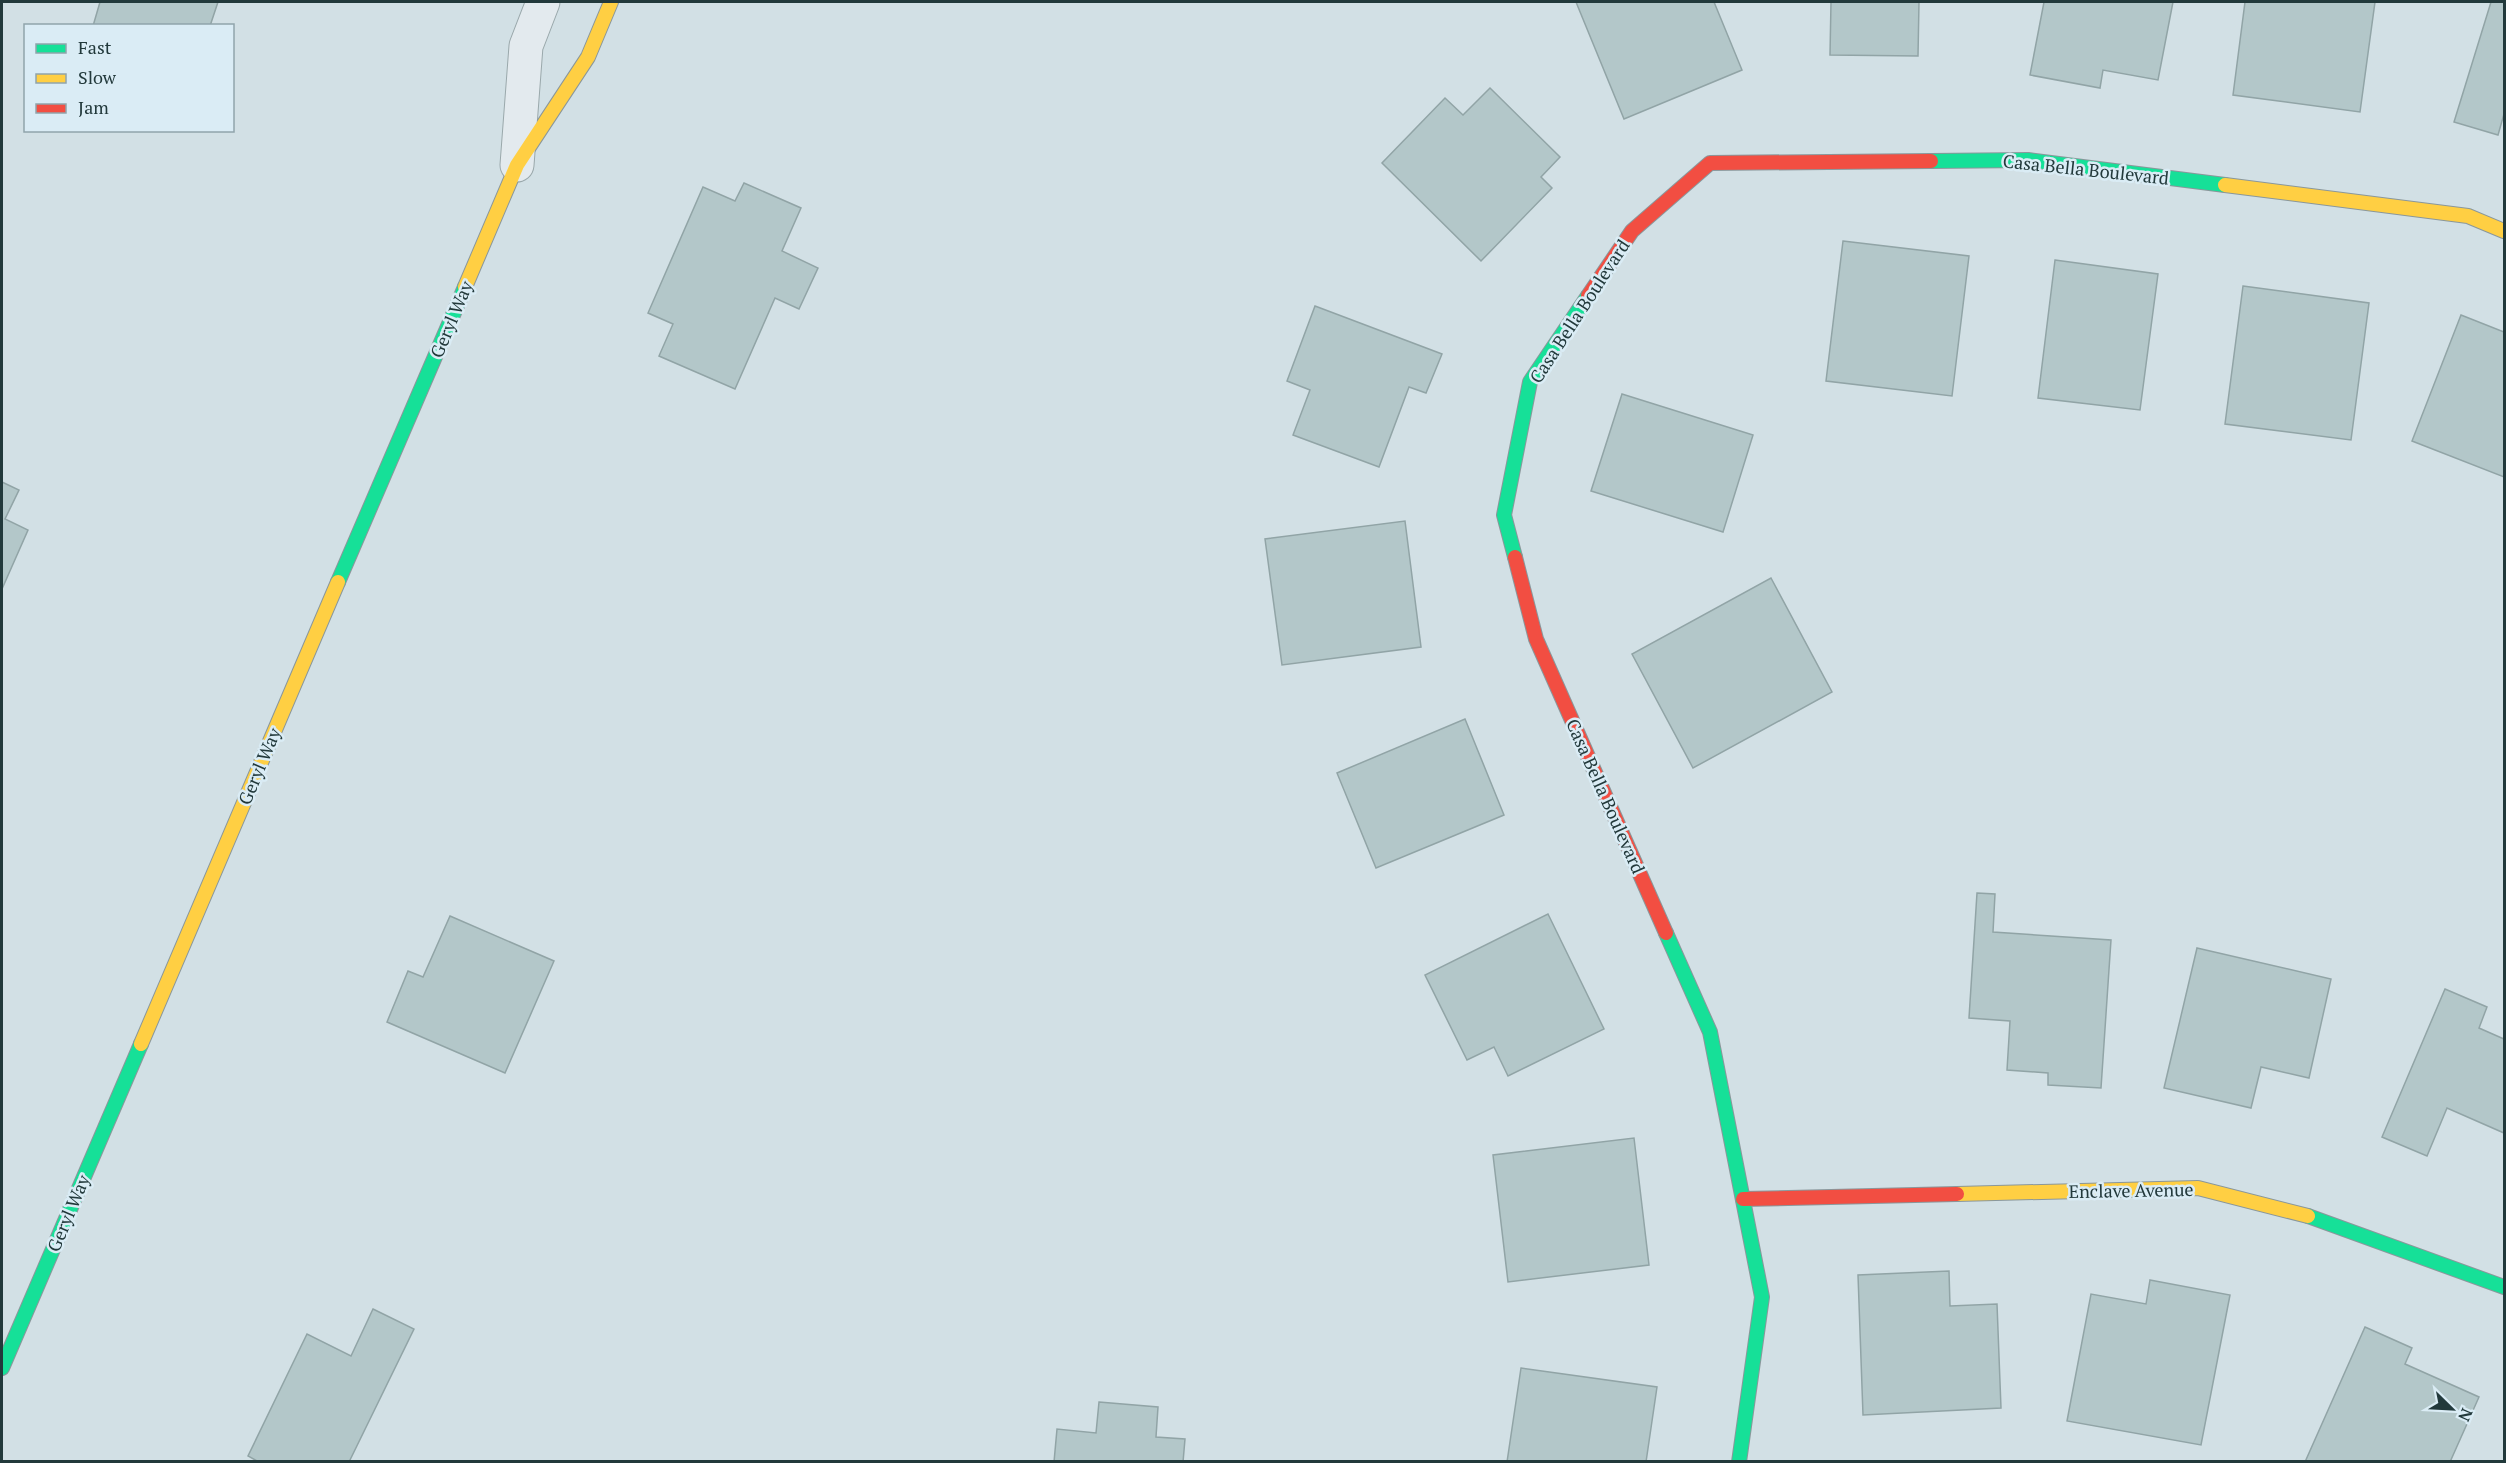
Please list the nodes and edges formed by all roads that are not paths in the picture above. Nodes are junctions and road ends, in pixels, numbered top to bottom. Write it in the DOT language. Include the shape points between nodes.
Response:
graph roads {
  1 [pos="543,2"];
  2 [pos="611,2"];
  3 [pos="517,165"];
  4 [pos="2505,231"];
  5 [pos="1743,1199"];
  6 [pos="2505,1287"];
  7 [pos="2,1368"];
  8 [pos="1739,1461"];
  1 -- 3 [label="street, Geryl Way" via="526,46"];
  2 -- 3 [label="street, Geryl Way" via="588,57"];
  3 -- 7 [label="street, Geryl Way"];
  4 -- 5 [label="street, Casa Bella Boulevard" via="2468,216 2028,160 1710,163 1632,231 1530,382 1504,515 1536,639 1710,1032"];
  5 -- 6 [label="street, Enclave Avenue" via="2198,1188 2312,1217"];
  5 -- 8 [label="street, Casa Bella Boulevard" via="1762,1297"];
}
